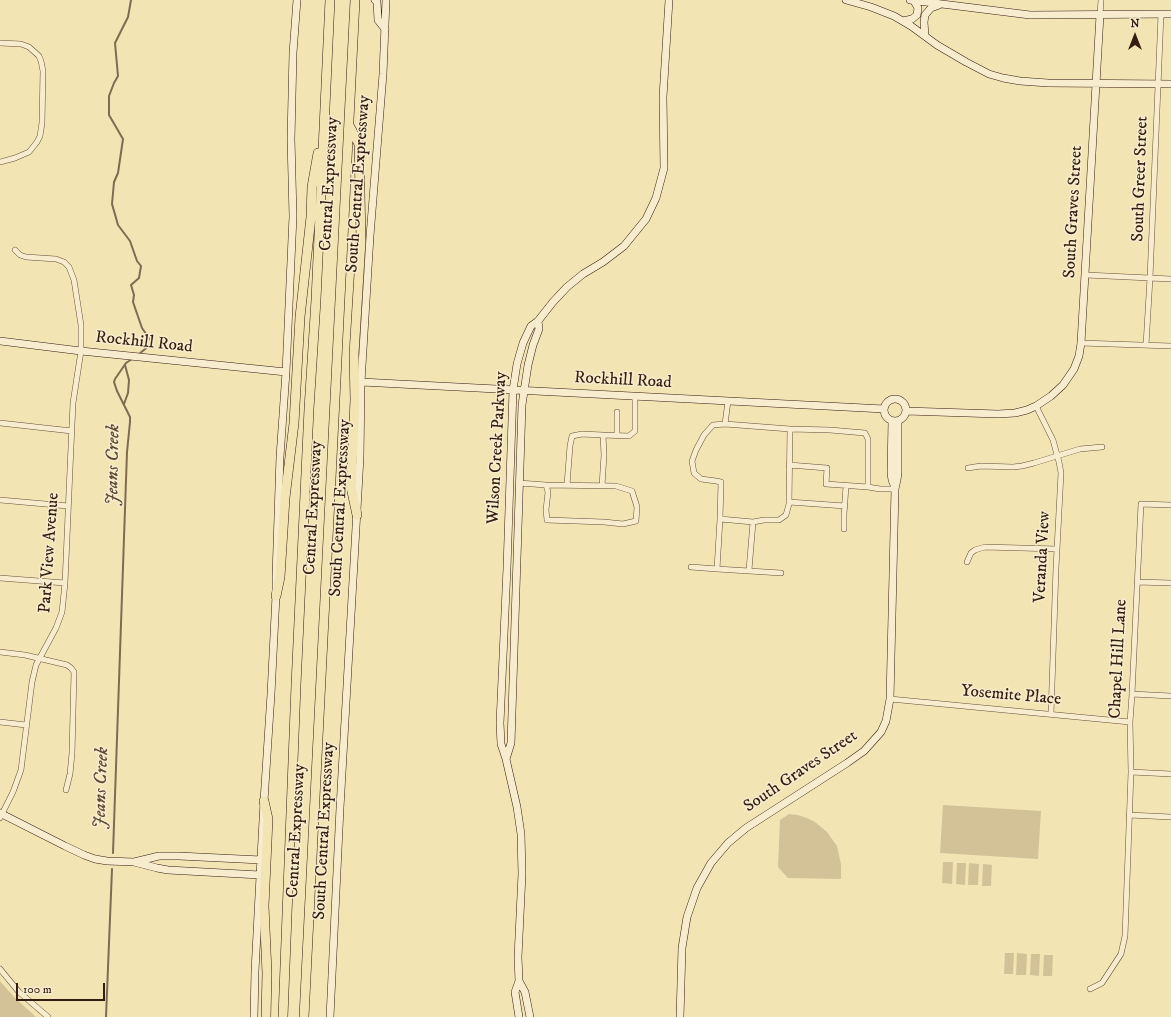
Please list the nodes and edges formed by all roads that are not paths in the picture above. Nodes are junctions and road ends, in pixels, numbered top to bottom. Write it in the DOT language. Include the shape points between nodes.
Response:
graph roads {
  1 [pos="297,0"];
  2 [pos="303,0"];
  3 [pos="326,0"];
  4 [pos="330,0"];
  5 [pos="355,0"];
  6 [pos="375,0"];
  7 [pos="386,0"];
  8 [pos="668,0"];
  9 [pos="846,0"];
  10 [pos="912,0"];
  11 [pos="1101,0"];
  12 [pos="941,4"];
  13 [pos="296,13"];
  14 [pos="1161,14"];
  15 [pos="1171,14"];
  16 [pos="1100,16"];
  17 [pos="329,21"];
  18 [pos="903,22"];
  19 [pos="385,29"];
  20 [pos="925,36"];
  21 [pos="0,43"];
  22 [pos="1097,84"];
  23 [pos="1159,84"];
  24 [pos="1171,84"];
  25 [pos="324,120"];
  26 [pos="348,125"];
  27 [pos="0,162"];
  28 [pos="15,250"];
  29 [pos="1086,275"];
  30 [pos="1150,278"];
  31 [pos="1171,279"];
  32 [pos="538,321"];
  33 [pos="0,341"];
  34 [pos="1081,343"];
  35 [pos="1146,345"];
  36 [pos="1171,346"];
  37 [pos="81,351"];
  38 [pos="286,372"];
  39 [pos="361,382"];
  40 [pos="513,390"];
  41 [pos="523,391"];
  42 [pos="636,396"];
  43 [pos="728,401"];
  44 [pos="1036,406"];
  45 [pos="884,409"];
  46 [pos="906,411"];
  47 [pos="617,412"];
  48 [pos="895,421"];
  49 [pos="0,424"];
  50 [pos="725,424"];
  51 [pos="790,429"];
  52 [pos="72,431"];
  53 [pos="603,435"];
  54 [pos="617,436"];
  55 [pos="1102,447"];
  56 [pos="1058,456"];
  57 [pos="789,465"];
  58 [pos="968,468"];
  59 [pos="519,483"];
  60 [pos="546,485"];
  61 [pos="567,485"];
  62 [pos="602,486"];
  63 [pos="846,486"];
  64 [pos="868,487"];
  65 [pos="895,488"];
  66 [pos="0,500"];
  67 [pos="789,502"];
  68 [pos="1171,505"];
  69 [pos="68,506"];
  70 [pos="845,506"];
  71 [pos="357,516"];
  72 [pos="720,519"];
  73 [pos="753,522"];
  74 [pos="844,529"];
  75 [pos="1057,549"];
  76 [pos="967,562"];
  77 [pos="691,567"];
  78 [pos="717,569"];
  79 [pos="749,570"];
  80 [pos="781,573"];
  81 [pos="0,578"];
  82 [pos="1137,582"];
  83 [pos="1171,583"];
  84 [pos="65,584"];
  85 [pos="276,596"];
  86 [pos="0,652"];
  87 [pos="39,658"];
  88 [pos="1132,694"];
  89 [pos="1171,696"];
  90 [pos="890,699"];
  91 [pos="1051,714"];
  92 [pos="0,722"];
  93 [pos="1130,722"];
  94 [pos="26,725"];
  95 [pos="506,759"];
  96 [pos="1131,772"];
  97 [pos="1171,774"];
  98 [pos="66,790"];
  99 [pos="264,802"];
  100 [pos="1,815"];
  101 [pos="1129,815"];
  102 [pos="1171,817"];
  103 [pos="196,857"];
  104 [pos="261,860"];
  105 [pos="134,862"];
  106 [pos="196,871"];
  107 [pos="260,875"];
  108 [pos="0,969"];
  109 [pos="519,981"];
  110 [pos="1090,989"];
  111 [pos="48,1017"];
  112 [pos="254,1017"];
  113 [pos="266,1017"];
  114 [pos="283,1017"];
  115 [pos="304,1017"];
  116 [pos="330,1017"];
  117 [pos="519,1017"];
  118 [pos="530,1017"];
  119 [pos="680,1017"];
  1 -- 13 [label="main road"];
  2 -- 13 [label="main road"];
  3 -- 17 [label="highway"];
  4 -- 17 [label="highway, Central Expressway"];
  5 -- 26 [label="highway, Central Expressway"];
  6 -- 19 [label="main road" via="378,20"];
  7 -- 19 [label="main road, South Central Expressway"];
  8 -- 32 [label="main road" via="663,97 664,168 656,198 646,220 624,246 567,287"];
  9 -- 18 [label="main road" via="871,6"];
  10 -- 12 [label="main road"];
  10 -- 18 [label="main road" via="918,8 917,15"];
  11 -- 16 [label="street"];
  12 -- 16 [label="main road" via="1023,15"];
  12 -- 20 [label="main road" via="927,12 924,18"];
  13 -- 38 [label="main road"];
  14 -- 15 [label="main road"];
  14 -- 16 [label="main road"];
  14 -- 23 [label="street, South Greer Street"];
  16 -- 22 [label="main road, South Graves Street"];
  17 -- 25 [label="highway, Central Expressway"];
  18 -- 20 [label="main road"];
  19 -- 39 [label="main road, South Central Expressway"];
  20 -- 22 [label="main road" via="975,67 1003,78 1037,83"];
  21 -- 27 [label="street" via="22,44 39,56 43,72 43,116 40,136 29,152"];
  22 -- 23 [label="main road"];
  22 -- 29 [label="main road, South Graves Street"];
  23 -- 24 [label="main road"];
  23 -- 30 [label="street, South Greer Street"];
  25 -- 85 [label="highway" via="312,187 300,318 294,423 285,498 280,577"];
  25 -- 114 [label="highway, Central Expressway" via="296,685"];
  26 -- 71 [label="highway" via="359,144 361,241 354,354 355,400 351,487"];
  26 -- 115 [label="highway, Central Expressway"];
  28 -- 37 [label="street, Park View Avenue" via="26,257 56,259 69,267 74,280 80,317"];
  29 -- 30 [label="street"];
  29 -- 34 [label="main road, South Graves Street"];
  30 -- 31 [label="street"];
  30 -- 35 [label="street, South Greer Street"];
  32 -- 40 [label="main road, Wilson Creek Parkway" via="531,326 523,343"];
  32 -- 41 [label="main road, Wilson Creek Parkway" via="539,329"];
  33 -- 37 [label="main road, Rockhill Road"];
  34 -- 35 [label="street"];
  34 -- 44 [label="main road, South Graves Street" via="1074,369 1063,385"];
  35 -- 36 [label="street"];
  37 -- 38 [label="main road, Rockhill Road"];
  37 -- 52 [label="street, Park View Avenue" via="74,393"];
  38 -- 85 [label="main road"];
  39 -- 40 [label="main road, Rockhill Road"];
  39 -- 71 [label="main road, South Central Expressway"];
  40 -- 41 [label="main road, Rockhill Road"];
  40 -- 95 [label="main road, Wilson Creek Parkway" via="500,723 501,744"];
  41 -- 42 [label="main road, Rockhill Road"];
  41 -- 59 [label="main road, Wilson Creek Parkway"];
  42 -- 43 [label="main road, Rockhill Road"];
  42 -- 54 [label="street" via="635,431 629,436"];
  43 -- 45 [label="main road, Rockhill Road"];
  43 -- 50 [label="street"];
  44 -- 46 [label="main road" via="1015,413 998,414"];
  44 -- 56 [label="street, Veranda View"];
  45 -- 46 [label="main road" via="888,402 894,400 901,402"];
  45 -- 48 [label="main road" via="886,418"];
  46 -- 48 [label="main road" via="903,417"];
  47 -- 54 [label="street"];
  48 -- 65 [label="main road, South Graves Street" via="891,474"];
  49 -- 52 [label="street"];
  50 -- 51 [label="street"];
  50 -- 72 [label="street" via="712,425 704,435 692,461 694,474 700,479 721,482"];
  51 -- 57 [label="street"];
  51 -- 64 [label="street" via="865,433 868,439"];
  52 -- 69 [label="street, Park View Avenue"];
  53 -- 54 [label="street"];
  53 -- 61 [label="street" via="572,436"];
  53 -- 62 [label="street"];
  55 -- 56 [label="street" via="1080,449"];
  56 -- 58 [label="street" via="1022,466"];
  56 -- 75 [label="street, Veranda View" via="1061,488"];
  57 -- 63 [label="street" via="827,468 826,484"];
  57 -- 67 [label="street"];
  59 -- 60 [label="street"];
  59 -- 95 [label="main road, Wilson Creek Parkway" via="511,743"];
  60 -- 61 [label="street"];
  60 -- 62 [label="street" via="547,520 623,524 636,521 637,507 632,491 616,486"];
  61 -- 62 [label="street"];
  63 -- 64 [label="street"];
  63 -- 70 [label="street"];
  64 -- 65 [label="street"];
  65 -- 90 [label="main road, South Graves Street"];
  66 -- 69 [label="street"];
  67 -- 70 [label="street"];
  67 -- 73 [label="street" via="786,515 779,520"];
  68 -- 82 [label="street, Chapel Hill Lane" via="1141,504"];
  69 -- 84 [label="street, Park View Avenue"];
  70 -- 74 [label="street"];
  71 -- 116 [label="main road, South Central Expressway"];
  72 -- 73 [label="street"];
  72 -- 78 [label="street"];
  73 -- 79 [label="street"];
  75 -- 76 [label="street" via="985,547 971,553"];
  75 -- 91 [label="street, Veranda View"];
  77 -- 78 [label="street"];
  78 -- 79 [label="street"];
  79 -- 80 [label="street"];
  81 -- 84 [label="street"];
  82 -- 83 [label="street"];
  82 -- 88 [label="street, Chapel Hill Lane"];
  84 -- 87 [label="street, Park View Avenue" via="60,620"];
  85 -- 99 [label="main road"];
  86 -- 87 [label="street"];
  87 -- 94 [label="street, Park View Avenue" via="32,682"];
  87 -- 98 [label="street" via="67,665 74,672 72,753"];
  88 -- 89 [label="street"];
  88 -- 93 [label="street, Chapel Hill Lane"];
  90 -- 91 [label="street, Yosemite Place"];
  90 -- 119 [label="main road, South Graves Street" via="881,732 864,751 746,828 714,858 692,898 684,928"];
  91 -- 93 [label="street, Yosemite Place"];
  92 -- 94 [label="street"];
  93 -- 96 [label="street, Chapel Hill Lane"];
  94 -- 100 [label="street, Park View Avenue" via="19,778"];
  95 -- 109 [label="main road, Wilson Creek Parkway" via="522,834"];
  96 -- 97 [label="street"];
  96 -- 101 [label="street, Chapel Hill Lane"];
  99 -- 104 [label="main road"];
  99 -- 113 [label="highway" via="268,819 264,906"];
  100 -- 105 [label="main road" via="84,855 106,861"];
  101 -- 102 [label="street"];
  101 -- 110 [label="street, Chapel Hill Lane" via="1125,936 1121,954 1102,983"];
  103 -- 104 [label="main road"];
  103 -- 105 [label="main road" via="159,856"];
  103 -- 106 [label="main road"];
  104 -- 107 [label="main road"];
  105 -- 106 [label="main road" via="157,868"];
  106 -- 107 [label="main road"];
  107 -- 112 [label="main road"];
  108 -- 111 [label="street" via="19,992"];
  109 -- 117 [label="main road, Wilson Creek Parkway" via="515,992"];
  109 -- 118 [label="main road, Wilson Creek Parkway" via="525,992"];
}
